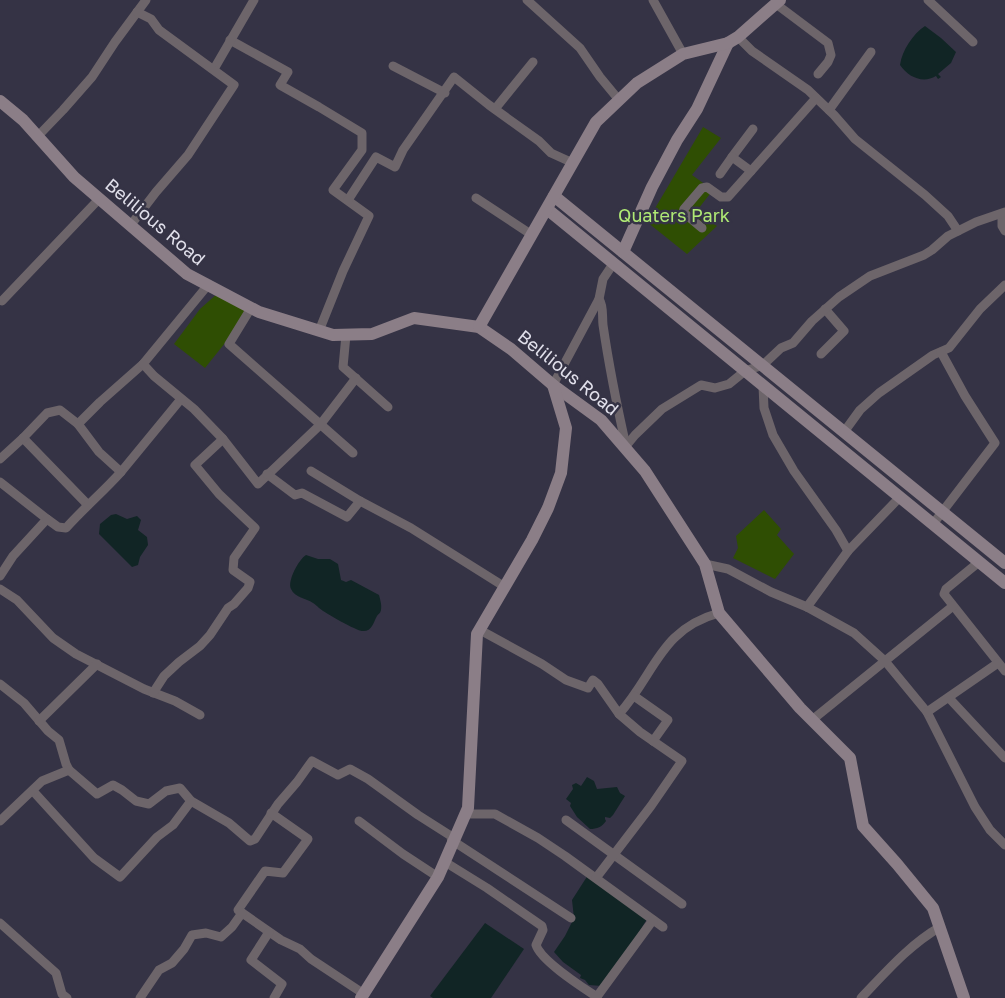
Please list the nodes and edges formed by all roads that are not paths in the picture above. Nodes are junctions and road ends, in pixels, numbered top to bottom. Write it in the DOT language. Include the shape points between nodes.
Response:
graph roads {
  1 [pos="146,0"];
  2 [pos="254,0"];
  3 [pos="527,0"];
  4 [pos="653,0"];
  5 [pos="928,0"];
  6 [pos="778,2"];
  7 [pos="137,12"];
  8 [pos="230,40"];
  9 [pos="733,40"];
  10 [pos="973,42"];
  11 [pos="871,52"];
  12 [pos="683,54"];
  13 [pos="534,62"];
  14 [pos="393,66"];
  15 [pos="214,69"];
  16 [pos="818,74"];
  17 [pos="445,92"];
  18 [pos="816,98"];
  19 [pos="619,100"];
  20 [pos="0,101"];
  21 [pos="495,109"];
  22 [pos="829,110"];
  23 [pos="753,129"];
  24 [pos="38,136"];
  25 [pos="732,156"];
  26 [pos="573,163"];
  27 [pos="751,170"];
  28 [pos="720,174"];
  29 [pos="554,196"];
  30 [pos="476,198"];
  31 [pos="99,199"];
  32 [pos="348,200"];
  33 [pos="546,209"];
  34 [pos="1004,213"];
  35 [pos="130,226"];
  36 [pos="702,228"];
  37 [pos="958,231"];
  38 [pos="1005,231"];
  39 [pos="532,235"];
  40 [pos="623,252"];
  41 [pos="613,264"];
  42 [pos="208,285"];
  43 [pos="1005,285"];
  44 [pos="599,299"];
  45 [pos="2,302"];
  46 [pos="251,308"];
  47 [pos="825,309"];
  48 [pos="479,327"];
  49 [pos="319,331"];
  50 [pos="346,335"];
  51 [pos="941,352"];
  52 [pos="821,354"];
  53 [pos="143,364"];
  54 [pos="763,365"];
  55 [pos="745,371"];
  56 [pos="356,378"];
  57 [pos="553,385"];
  58 [pos="763,386"];
  59 [pos="180,399"];
  60 [pos="388,407"];
  61 [pos="78,424"];
  62 [pos="320,425"];
  63 [pos="844,432"];
  64 [pos="23,438"];
  65 [pos="223,439"];
  66 [pos="626,446"];
  67 [pos="353,453"];
  68 [pos="0,458"];
  69 [pos="311,471"];
  70 [pos="122,472"];
  71 [pos="268,474"];
  72 [pos="0,482"];
  73 [pos="900,498"];
  74 [pos="360,501"];
  75 [pos="88,505"];
  76 [pos="942,512"];
  77 [pos="48,519"];
  78 [pos="932,524"];
  79 [pos="848,551"];
  80 [pos="1003,558"];
  81 [pos="979,562"];
  82 [pos="705,564"];
  83 [pos="0,576"];
  84 [pos="1005,583"];
  85 [pos="505,587"];
  86 [pos="0,588"];
  87 [pos="953,606"];
  88 [pos="808,607"];
  89 [pos="719,613"];
  90 [pos="480,630"];
  91 [pos="885,660"];
  92 [pos="998,663"];
  93 [pos="97,664"];
  94 [pos="1005,671"];
  95 [pos="0,684"];
  96 [pos="153,693"];
  97 [pos="634,696"];
  98 [pos="949,698"];
  99 [pos="927,712"];
  100 [pos="619,714"];
  101 [pos="200,715"];
  102 [pos="812,720"];
  103 [pos="39,721"];
  104 [pos="653,741"];
  105 [pos="1005,758"];
  106 [pos="69,770"];
  107 [pos="33,791"];
  108 [pos="191,801"];
  109 [pos="271,813"];
  110 [pos="465,814"];
  111 [pos="566,820"];
  112 [pos="0,821"];
  113 [pos="359,821"];
  114 [pos="453,843"];
  115 [pos="1005,845"];
  116 [pos="614,855"];
  117 [pos="445,862"];
  118 [pos="438,877"];
  119 [pos="596,878"];
  120 [pos="682,904"];
  121 [pos="242,913"];
  122 [pos="571,918"];
  123 [pos="653,920"];
  124 [pos="0,924"];
  125 [pos="663,927"];
  126 [pos="940,927"];
  127 [pos="269,932"];
  128 [pos="362,996"];
  129 [pos="597,997"];
  130 [pos="66,998"];
  131 [pos="140,998"];
  132 [pos="274,998"];
  133 [pos="861,998"];
  134 [pos="964,998"];
  1 -- 7 [label="street"];
  2 -- 8 [label="street"];
  3 -- 19 [label="street" via="580,48"];
  4 -- 12 [label="street"];
  5 -- 10 [label="street"];
  6 -- 9 [label="main road"];
  6 -- 16 [label="street" via="828,42 831,55"];
  7 -- 15 [label="street" via="151,19 159,30"];
  7 -- 24 [label="street" via="92,77"];
  8 -- 15 [label="street"];
  8 -- 32 [label="street" via="288,72 280,85 362,133 362,150 333,190"];
  9 -- 12 [label="main road"];
  9 -- 18 [label="street"];
  9 -- 40 [label="main road" via="652,187"];
  11 -- 22 [label="street"];
  12 -- 19 [label="main road" via="637,83"];
  13 -- 21 [label="street"];
  14 -- 17 [label="street"];
  15 -- 35 [label="street" via="234,85 188,155"];
  17 -- 21 [label="street" via="454,77"];
  17 -- 32 [label="street" via="403,150 395,167 376,157"];
  18 -- 22 [label="street"];
  18 -- 27 [label="street"];
  19 -- 26 [label="main road" via="596,122"];
  20 -- 24 [label="main road, Belilious Road"];
  21 -- 26 [label="street" via="551,152"];
  22 -- 37 [label="street" via="855,139 948,216"];
  23 -- 25 [label="street"];
  24 -- 31 [label="main road, Belilious Road" via="74,177"];
  25 -- 27 [label="street"];
  25 -- 28 [label="street"];
  26 -- 29 [label="main road"];
  27 -- 36 [label="street" via="728,197 705,187 684,209 684,214"];
  29 -- 33 [label="main road"];
  29 -- 40 [label="main road"];
  30 -- 39 [label="street"];
  31 -- 35 [label="main road, Belilious Road"];
  31 -- 45 [label="street"];
  32 -- 49 [label="street" via="369,216"];
  33 -- 39 [label="main road"];
  33 -- 41 [label="main road"];
  34 -- 37 [label="street"];
  34 -- 38 [label="street" via="1002,226"];
  35 -- 42 [label="main road, Belilious Road" via="187,274"];
  37 -- 47 [label="street" via="932,250 870,276"];
  39 -- 48 [label="main road"];
  40 -- 54 [label="main road"];
  41 -- 44 [label="street" via="603,279"];
  41 -- 55 [label="main road"];
  42 -- 46 [label="main road, Belilious Road"];
  42 -- 53 [label="street"];
  43 -- 51 [label="street" via="980,309 949,348"];
  44 -- 57 [label="street"];
  44 -- 66 [label="street"];
  46 -- 49 [label="main road, Belilious Road"];
  46 -- 62 [label="street" via="229,344"];
  47 -- 52 [label="street" via="844,331"];
  47 -- 54 [label="street" via="793,343"];
  48 -- 50 [label="main road, Belilious Road" via="414,318 372,334"];
  48 -- 57 [label="main road, Belilious Road"];
  49 -- 50 [label="main road, Belilious Road"];
  50 -- 56 [label="street" via="344,367"];
  51 -- 63 [label="street" via="879,393 860,410"];
  51 -- 76 [label="street" via="995,443"];
  53 -- 59 [label="street"];
  53 -- 61 [label="street"];
  54 -- 55 [label="street"];
  54 -- 63 [label="main road"];
  55 -- 58 [label="main road"];
  55 -- 66 [label="street" via="729,384 715,388 701,385 662,409"];
  56 -- 60 [label="street"];
  56 -- 62 [label="street"];
  57 -- 66 [label="main road, Belilious Road" via="601,420"];
  57 -- 85 [label="main road" via="566,428 561,473 548,508"];
  58 -- 73 [label="main road"];
  58 -- 79 [label="street" via="764,408 773,435"];
  59 -- 65 [label="street"];
  59 -- 70 [label="street"];
  61 -- 64 [label="street" via="60,410 47,413"];
  61 -- 70 [label="street" via="100,452"];
  62 -- 67 [label="street"];
  62 -- 71 [label="street"];
  63 -- 76 [label="main road"];
  64 -- 68 [label="street"];
  64 -- 75 [label="street"];
  65 -- 71 [label="street" via="258,484"];
  65 -- 96 [label="street" via="195,464 219,494 255,528 234,558 233,570 250,582 210,636 164,676"];
  66 -- 82 [label="main road, Belilious Road"];
  69 -- 74 [label="street"];
  70 -- 75 [label="street"];
  71 -- 74 [label="street" via="295,495 302,493 347,518"];
  72 -- 77 [label="street"];
  73 -- 78 [label="main road"];
  73 -- 79 [label="street"];
  74 -- 85 [label="street" via="411,528"];
  75 -- 77 [label="street" via="66,528 58,528"];
  76 -- 78 [label="street"];
  76 -- 80 [label="main road"];
  77 -- 83 [label="street" via="13,556"];
  78 -- 81 [label="main road"];
  79 -- 88 [label="street"];
  81 -- 84 [label="main road"];
  81 -- 87 [label="street" via="946,589 944,594"];
  82 -- 88 [label="street" via="728,569"];
  82 -- 89 [label="main road, Belilious Road"];
  85 -- 90 [label="main road"];
  86 -- 93 [label="street" via="17,600 53,638"];
  87 -- 91 [label="street"];
  87 -- 92 [label="street"];
  88 -- 91 [label="street" via="854,633"];
  89 -- 97 [label="street" via="702,617 683,629 659,654"];
  89 -- 102 [label="main road, Belilious Road"];
  90 -- 100 [label="street" via="566,680 588,688 593,680"];
  90 -- 110 [label="main road" via="477,634 468,808"];
  91 -- 99 [label="street"];
  91 -- 102 [label="street"];
  92 -- 94 [label="street"];
  92 -- 98 [label="street"];
  93 -- 96 [label="street"];
  93 -- 103 [label="street"];
  95 -- 103 [label="street" via="24,703"];
  96 -- 101 [label="street"];
  97 -- 100 [label="street"];
  97 -- 104 [label="street" via="668,720"];
  98 -- 99 [label="street"];
  98 -- 105 [label="street"];
  99 -- 115 [label="street" via="975,807"];
  100 -- 104 [label="street"];
  102 -- 126 [label="main road, Belilious Road" via="850,758 863,826 932,908"];
  103 -- 106 [label="street" via="59,740"];
  104 -- 116 [label="street" via="682,761"];
  106 -- 107 [label="street" via="42,781"];
  106 -- 108 [label="street" via="97,794 113,785 136,801 149,804 166,791 180,788"];
  107 -- 108 [label="street" via="94,858 120,877 157,837 173,825"];
  107 -- 112 [label="street"];
  108 -- 109 [label="street" via="228,823 250,841 255,839"];
  109 -- 114 [label="street" via="312,761 338,775 350,769 368,779 451,836"];
  109 -- 121 [label="street" via="308,838 283,873 265,871 238,910"];
  110 -- 114 [label="main road"];
  110 -- 119 [label="street" via="495,814 538,838"];
  111 -- 116 [label="street"];
  113 -- 118 [label="street"];
  114 -- 117 [label="main road"];
  114 -- 122 [label="street" via="460,844"];
  116 -- 119 [label="street"];
  116 -- 120 [label="street"];
  117 -- 118 [label="main road"];
  117 -- 129 [label="street" via="542,926 536,945 538,951"];
  118 -- 128 [label="main road"];
  119 -- 123 [label="street"];
  121 -- 127 [label="street"];
  121 -- 131 [label="street" via="221,937 192,934 184,949 159,970"];
  123 -- 125 [label="street"];
  123 -- 129 [label="street"];
  124 -- 130 [label="street" via="56,972"];
  126 -- 133 [label="street" via="908,949"];
  126 -- 134 [label="main road, Belilious Road"];
  127 -- 128 [label="street" via="300,950"];
  127 -- 132 [label="street" via="252,960 282,984"];
}
